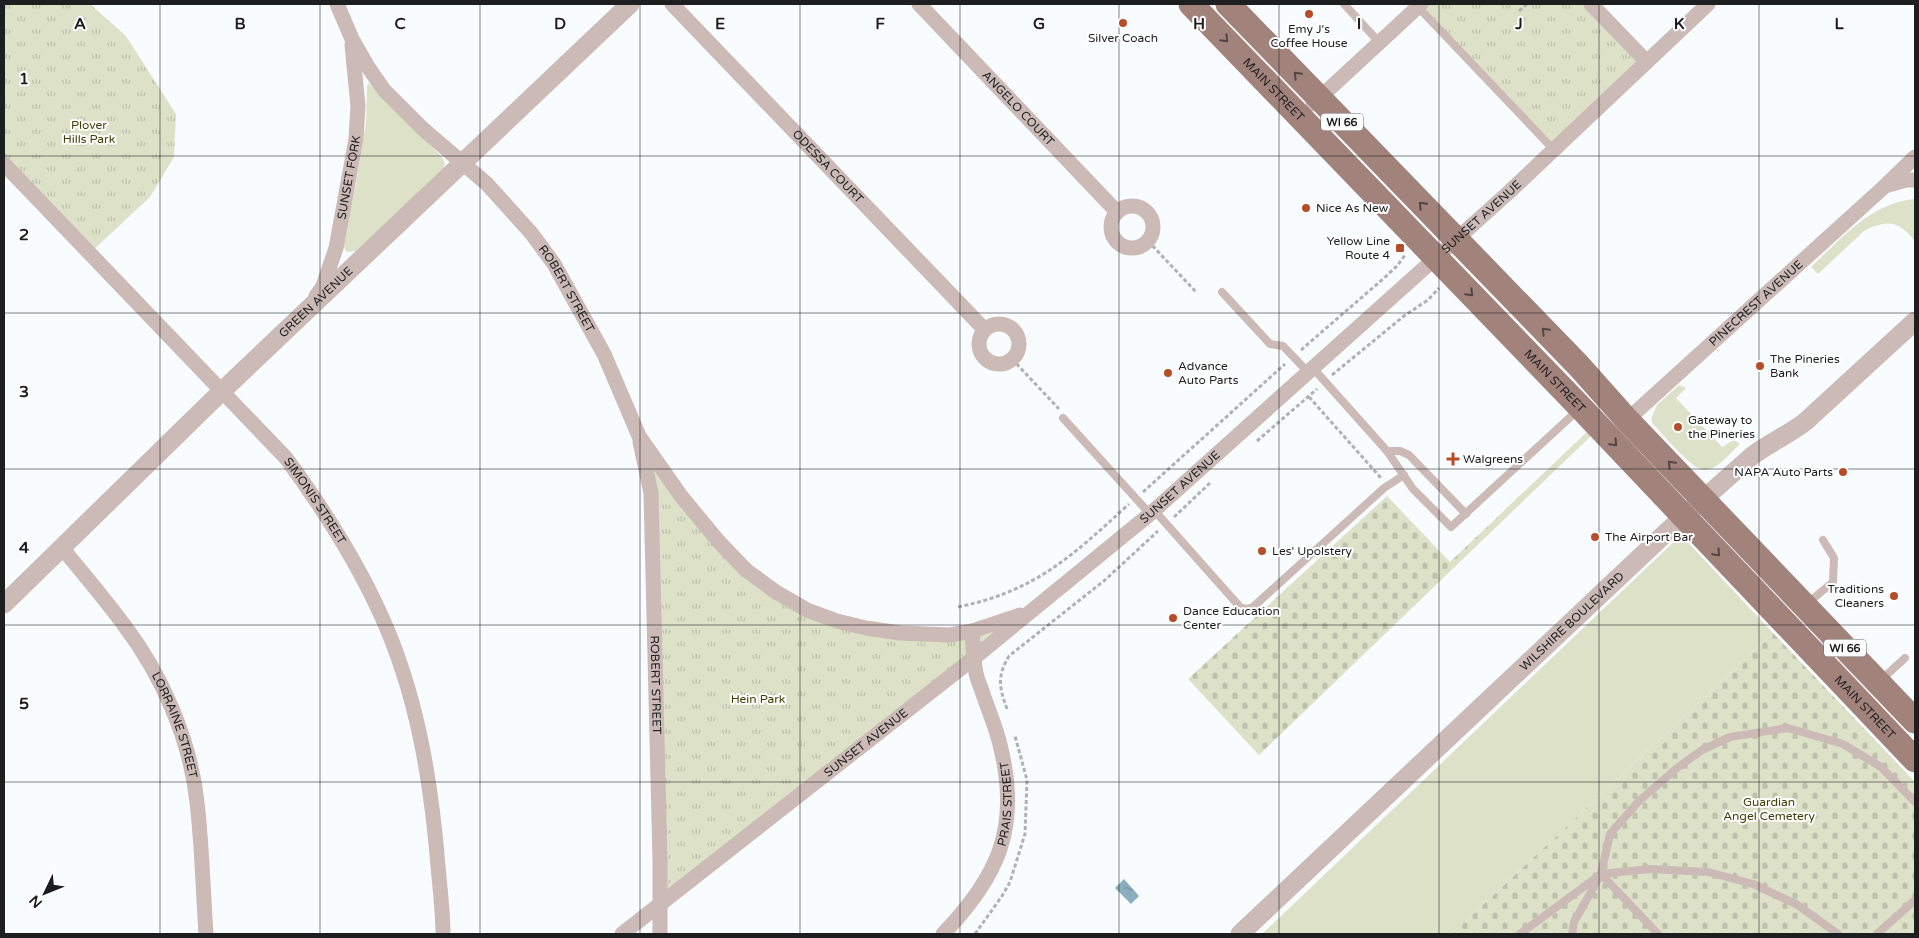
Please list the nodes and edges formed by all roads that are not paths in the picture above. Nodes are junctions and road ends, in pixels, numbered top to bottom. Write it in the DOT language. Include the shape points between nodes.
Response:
graph roads {
  1 [pos="338,4"];
  2 [pos="630,4"];
  3 [pos="672,4"];
  4 [pos="919,4"];
  5 [pos="1191,4"];
  6 [pos="1228,4"];
  7 [pos="1344,4"];
  8 [pos="1591,4"];
  9 [pos="1708,4"];
  10 [pos="1419,5"];
  11 [pos="352,39"];
  12 [pos="1379,42"];
  13 [pos="1646,61"];
  14 [pos="1319,98"];
  15 [pos="1300,117"];
  16 [pos="1554,150"];
  17 [pos="1915,157"];
  18 [pos="463,163"];
  19 [pos="4,164"];
  20 [pos="1915,180"];
  21 [pos="1885,186"];
  22 [pos="1117,212"];
  23 [pos="1456,240"];
  24 [pos="1436,259"];
  25 [pos="1222,292"];
  26 [pos="307,310"];
  27 [pos="1915,321"];
  28 [pos="984,329"];
  29 [pos="1310,369"];
  30 [pos="221,392"];
  31 [pos="1581,408"];
  32 [pos="1063,418"];
  33 [pos="1627,420"];
  34 [pos="639,436"];
  35 [pos="1387,451"];
  36 [pos="1404,475"];
  37 [pos="1704,500"];
  38 [pos="1152,512"];
  39 [pos="1466,514"];
  40 [pos="1684,518"];
  41 [pos="1823,540"];
  42 [pos="62,548"];
  43 [pos="4,604"];
  44 [pos="1806,606"];
  45 [pos="1033,610"];
  46 [pos="972,631"];
  47 [pos="974,658"];
  48 [pos="1905,658"];
  49 [pos="1868,692"];
  50 [pos="1915,721"];
  51 [pos="1915,760"];
  52 [pos="1915,802"];
  53 [pos="1601,874"];
  54 [pos="1915,900"];
  55 [pos="659,906"];
  56 [pos="206,934"];
  57 [pos="443,934"];
  58 [pos="622,934"];
  59 [pos="660,934"];
  60 [pos="944,934"];
  61 [pos="1240,934"];
  62 [pos="1520,934"];
  63 [pos="1572,934"];
  64 [pos="1658,934"];
  65 [pos="1838,934"];
  66 [pos="1877,934"];
  1 -- 11 [label="street, SUNSET FORK"];
  2 -- 18 [label="street, GREEN AVENUE"];
  3 -- 28 [label="street, ODESSA COURT"];
  4 -- 22 [label="street, ANGELO COURT"];
  5 -- 15 [label="main road, MAIN STREET / WI 66, one-way"];
  14 -- 6 [label="main road, MAIN STREET / WI 66, one-way"];
  7 -- 12 [label="lane"];
  8 -- 13 [label="street"];
  9 -- 13 [label="street, SUNSET AVENUE"];
  10 -- 12 [label="street"];
  10 -- 16 [label="lane"];
  11 -- 18 [label="street, SUNSET FORK" via="384,90"];
  11 -- 26 [label="street, SUNSET FORK" via="358,106 356,138 336,248 324,286"];
  12 -- 14 [label="street"];
  13 -- 16 [label="street, SUNSET AVENUE"];
  14 -- 15 [label="street"];
  23 -- 14 [label="main road, MAIN STREET / WI 66, one-way"];
  15 -- 24 [label="main road, MAIN STREET / WI 66"];
  16 -- 23 [label="street, SUNSET AVENUE"];
  17 -- 21 [label="street, PINECREST AVENUE"];
  18 -- 26 [label="street, GREEN AVENUE"];
  18 -- 34 [label="street, ROBERT STREET" via="508,206 554,264 604,354"];
  19 -- 30 [label="street, SIMONIS STREET"];
  20 -- 21 [label="street, PINECREST AVENUE"];
  21 -- 33 [label="street, PINECREST AVENUE"];
  22 -- 22 [label="street" via="1136,206 1148,214 1153,227 1148,241 1131,248 1118,243 1111,224"];
  23 -- 24 [label="street, SUNSET AVENUE"];
  33 -- 23 [label="main road, MAIN STREET / WI 66, one-way"];
  24 -- 29 [label="street, SUNSET AVENUE"];
  24 -- 31 [label="main road, MAIN STREET / WI 66, one-way"];
  25 -- 29 [label="lane" via="1270,344 1283,346"];
  26 -- 30 [label="street, GREEN AVENUE"];
  27 -- 37 [label="street, WILSHIRE BOULEVARD" via="1805,422 1766,445"];
  28 -- 28 [label="street" via="996,324 1013,330 1019,348 1012,359 1000,364 982,355 979,342"];
  29 -- 35 [label="lane" via="1326,381"];
  29 -- 38 [label="street, SUNSET AVENUE"];
  30 -- 42 [label="street, GREEN AVENUE"];
  30 -- 57 [label="street, SIMONIS STREET" via="286,458 320,504 381,614 403,672 425,757 435,830"];
  31 -- 39 [label="lane"];
  31 -- 40 [label="main road, MAIN STREET / WI 66, one-way"];
  32 -- 38 [label="lane"];
  37 -- 33 [label="main road, MAIN STREET / WI 66, one-way"];
  34 -- 46 [label="street, ROBERT STREET" via="681,496 719,542 746,570 776,592 807,610 866,628 950,635"];
  34 -- 55 [label="street, ROBERT STREET" via="651,492"];
  35 -- 36 [label="lane"];
  35 -- 39 [label="lane" via="1409,455"];
  36 -- 38 [label="lane" via="1387,486 1253,607 1246,609 1240,607"];
  36 -- 39 [label="lane" via="1413,489 1452,527"];
  37 -- 40 [label="street, WILSHIRE BOULEVARD"];
  37 -- 44 [label="main road, MAIN STREET / WI 66"];
  38 -- 45 [label="street, SUNSET AVENUE"];
  40 -- 49 [label="main road, MAIN STREET / WI 66, one-way"];
  40 -- 61 [label="street, WILSHIRE BOULEVARD"];
  41 -- 44 [label="lane" via="1834,558 1833,582"];
  42 -- 43 [label="street, GREEN AVENUE"];
  42 -- 56 [label="street, LORRAINE STREET" via="125,626 144,655 166,695 180,730 197,801"];
  44 -- 49 [label="main road, MAIN STREET / WI 66"];
  45 -- 46 [label="street, ROBERT STREET"];
  45 -- 47 [label="street, SUNSET AVENUE"];
  46 -- 47 [label="street, PRAIS STREET"];
  47 -- 55 [label="street, SUNSET AVENUE"];
  47 -- 60 [label="street, PRAIS STREET" via="976,674 1001,747 1009,799 1002,846 994,864 979,893"];
  48 -- 49 [label="lane"];
  49 -- 50 [label="main road, MAIN STREET / WI 66"];
  49 -- 51 [label="main road, MAIN STREET / WI 66"];
  52 -- 53 [label="lane" via="1881,767 1843,744 1788,728 1730,737 1702,750 1639,801 1610,834"];
  53 -- 62 [label="lane"];
  53 -- 63 [label="lane" via="1574,922"];
  53 -- 64 [label="lane"];
  53 -- 65 [label="lane" via="1650,869 1708,872 1753,884 1796,904"];
  54 -- 66 [label="lane"];
  55 -- 58 [label="street, SUNSET AVENUE"];
  55 -- 59 [label="street, ROBERT STREET"];
}
